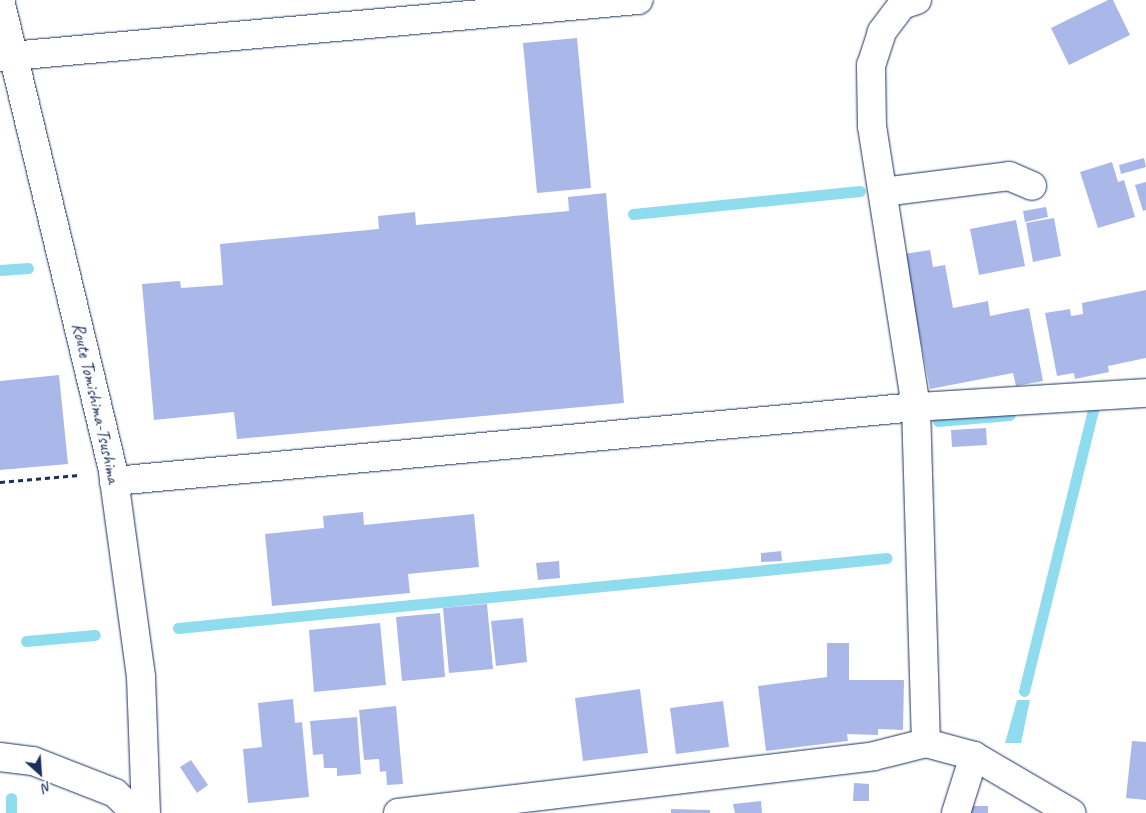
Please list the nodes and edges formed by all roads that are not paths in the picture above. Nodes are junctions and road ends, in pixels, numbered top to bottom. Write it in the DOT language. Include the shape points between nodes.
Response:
graph roads {
  1 [pos="0,0"];
  2 [pos="638,0"];
  3 [pos="906,2"];
  4 [pos="7,56"];
  5 [pos="1032,186"];
  6 [pos="883,192"];
  7 [pos="1146,393"];
  8 [pos="916,407"];
  9 [pos="113,476"];
  10 [pos="926,743"];
  11 [pos="974,756"];
  12 [pos="0,757"];
  13 [pos="136,813"];
  14 [pos="146,813"];
  15 [pos="398,813"];
  16 [pos="956,813"];
  17 [pos="1071,813"];
  1 -- 4 [label="street, Route Tomishima-Tsushima"];
  2 -- 4 [label="street"];
  3 -- 6 [label="street" via="882,32 871,65 872,126"];
  4 -- 9 [label="street, Route Tomishima-Tsushima"];
  5 -- 6 [label="street" via="1010,176"];
  6 -- 8 [label="street"];
  7 -- 8 [label="street"];
  8 -- 9 [label="street"];
  8 -- 10 [label="street"];
  9 -- 14 [label="street, Route Tomishima-Tsushima" via="141,677"];
  10 -- 11 [label="street"];
  10 -- 15 [label="street" via="874,756"];
  11 -- 16 [label="street"];
  11 -- 17 [label="street"];
  12 -- 13 [label="street" via="33,762 115,793"];
}
